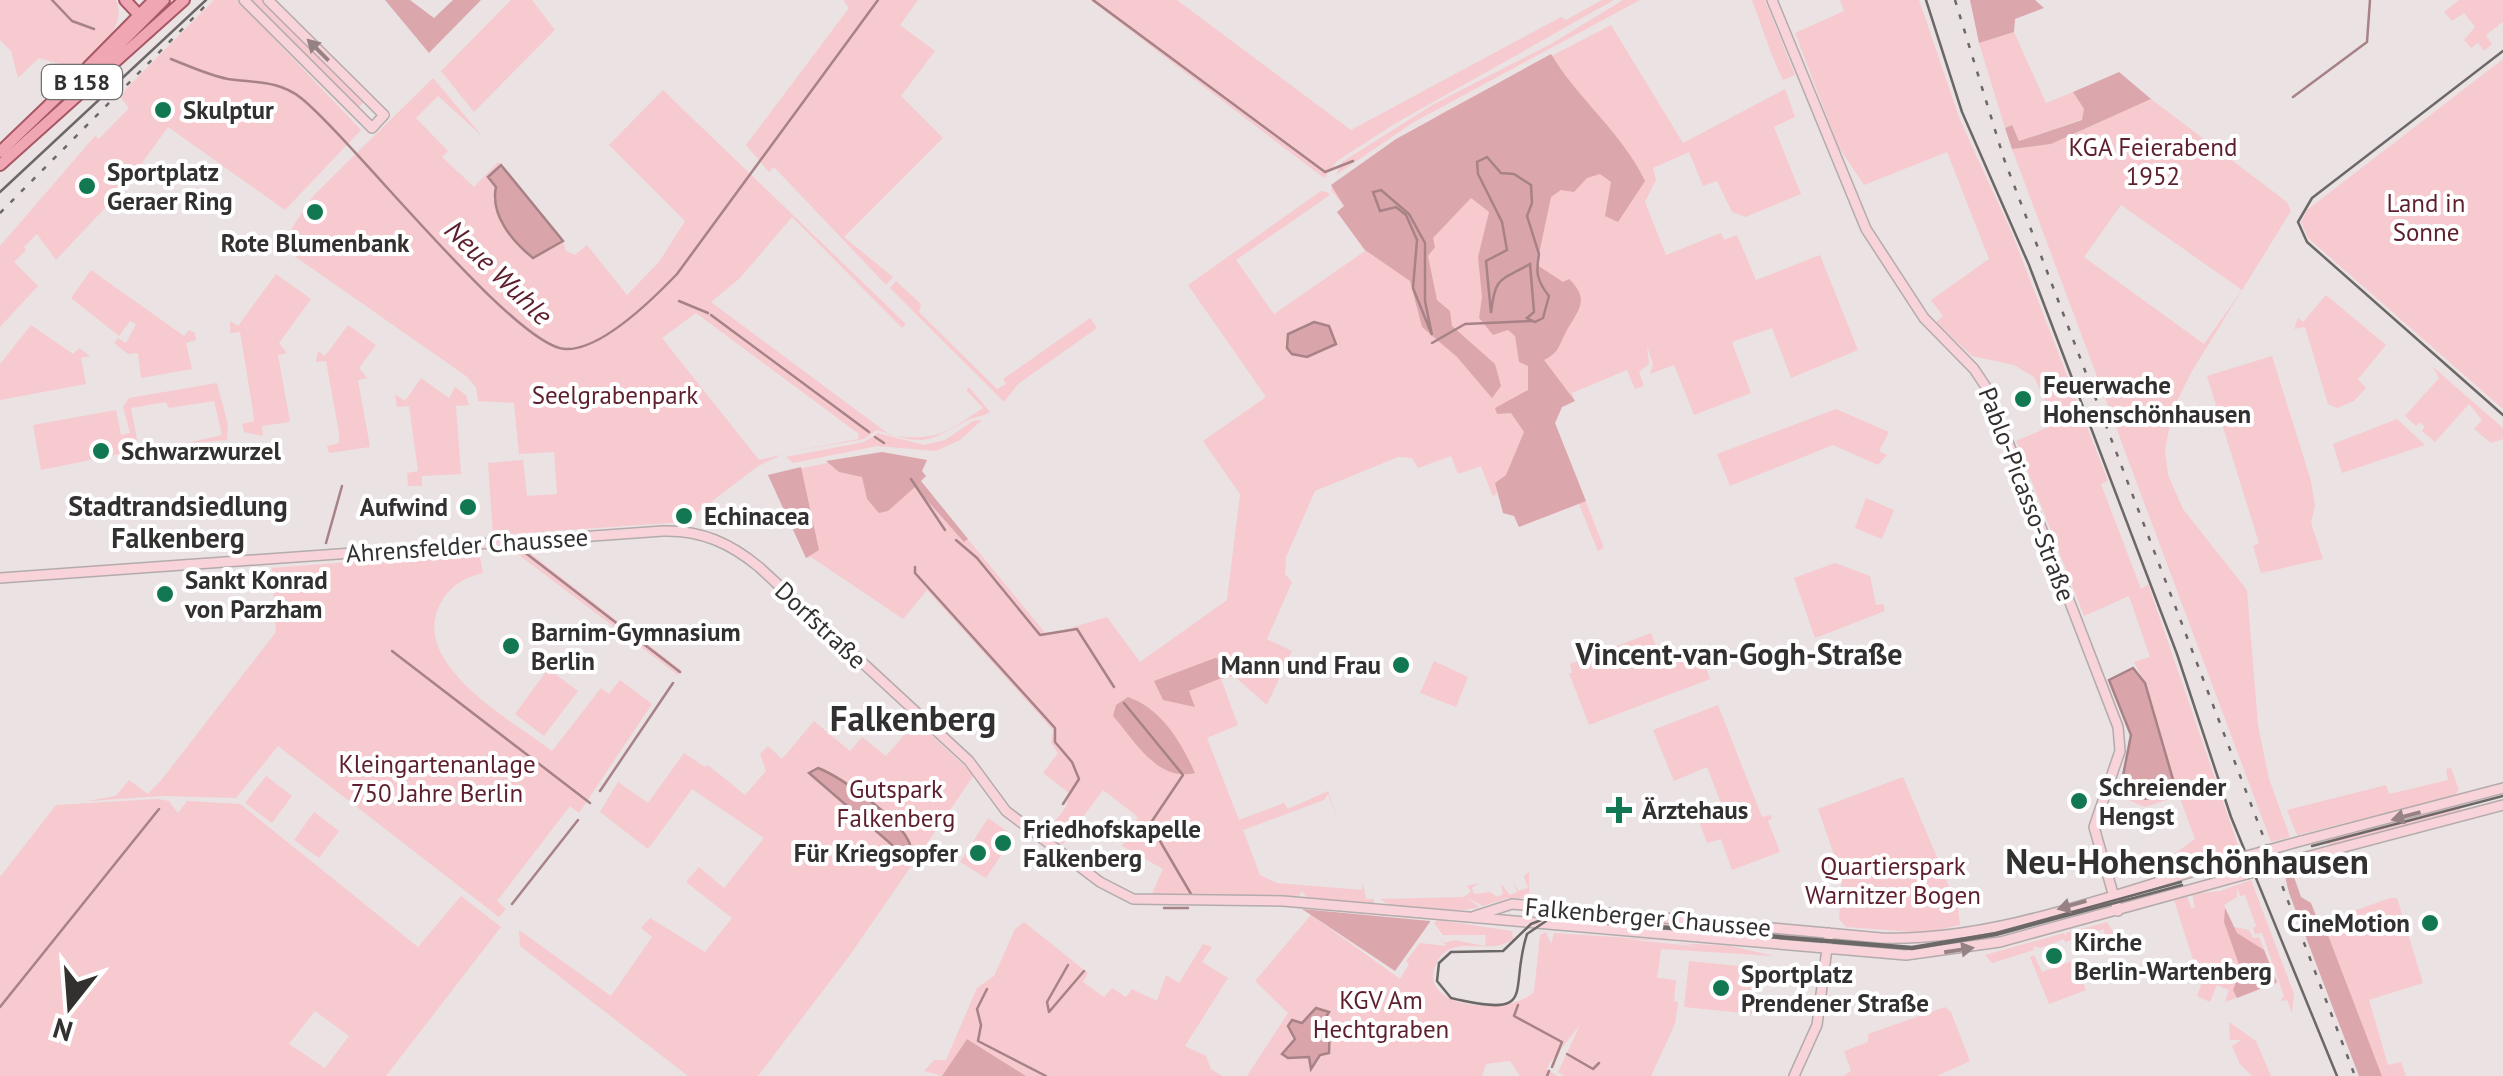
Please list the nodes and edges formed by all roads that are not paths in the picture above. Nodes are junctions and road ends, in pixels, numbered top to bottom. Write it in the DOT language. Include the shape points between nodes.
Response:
graph roads {
  1 [pos="125,0"];
  2 [pos="154,0"];
  3 [pos="164,0"];
  4 [pos="184,0"];
  5 [pos="244,0"];
  6 [pos="268,0"];
  7 [pos="1772,0"];
  8 [pos="137,12"];
  9 [pos="0,152"];
  10 [pos="0,165"];
  11 [pos="696,532"];
  12 [pos="0,578"];
  13 [pos="2503,788"];
  14 [pos="2468,798"];
  15 [pos="2503,805"];
  16 [pos="2474,814"];
  17 [pos="2112,893"];
  18 [pos="1292,902"];
  19 [pos="1537,906"];
  20 [pos="2118,910"];
  21 [pos="1469,918"];
  22 [pos="1536,924"];
  23 [pos="1829,933"];
  24 [pos="1828,952"];
  25 [pos="1794,1076"];
  1 -- 8 [label="main road"];
  2 -- 8 [label="main road, B 158"];
  3 -- 10 [label="main road, B 158"];
  4 -- 10 [label="main road"];
  5 -- 6 [label="main road, one-way" via="372,128 384,115"];
  7 -- 17 [label="main road, Pablo-Picasso-Straße" via="1866,229 1924,318 1988,390 2088,650 2121,743 2094,827"];
  8 -- 9 [label="main road, B 158"];
  11 -- 12 [label="main road, Ahrensfelder Chaussee"];
  11 -- 18 [label="main road, Dorfstraße" via="759,566 969,761 1004,809 1109,888 1149,902"];
  13 -- 14 [label="main road, Falkenberger Chaussee"];
  14 -- 16 [label="main road"];
  14 -- 17 [label="main road, Falkenberger Chaussee, one-way, bridge"];
  15 -- 16 [label="main road, Falkenberger Chaussee"];
  16 -- 20 [label="main road, Falkenberger Chaussee, bridge"];
  17 -- 20 [label="main road, Pablo-Picasso-Straße"];
  17 -- 23 [label="main road, Falkenberger Chaussee, one-way" via="1945,936"];
  18 -- 21 [label="main road, Falkenberger Chaussee"];
  19 -- 21 [label="main road, Falkenberger Chaussee" via="1512,904"];
  19 -- 22 [label="main road"];
  19 -- 23 [label="main road, Falkenberger Chaussee"];
  24 -- 20 [label="main road, Falkenberger Chaussee, one-way" via="1954,952"];
  21 -- 22 [label="main road, Falkenberger Chaussee"];
  22 -- 24 [label="main road, Falkenberger Chaussee"];
  23 -- 24 [label="main road"];
  24 -- 25 [label="main road" via="1817,1025"];
}
